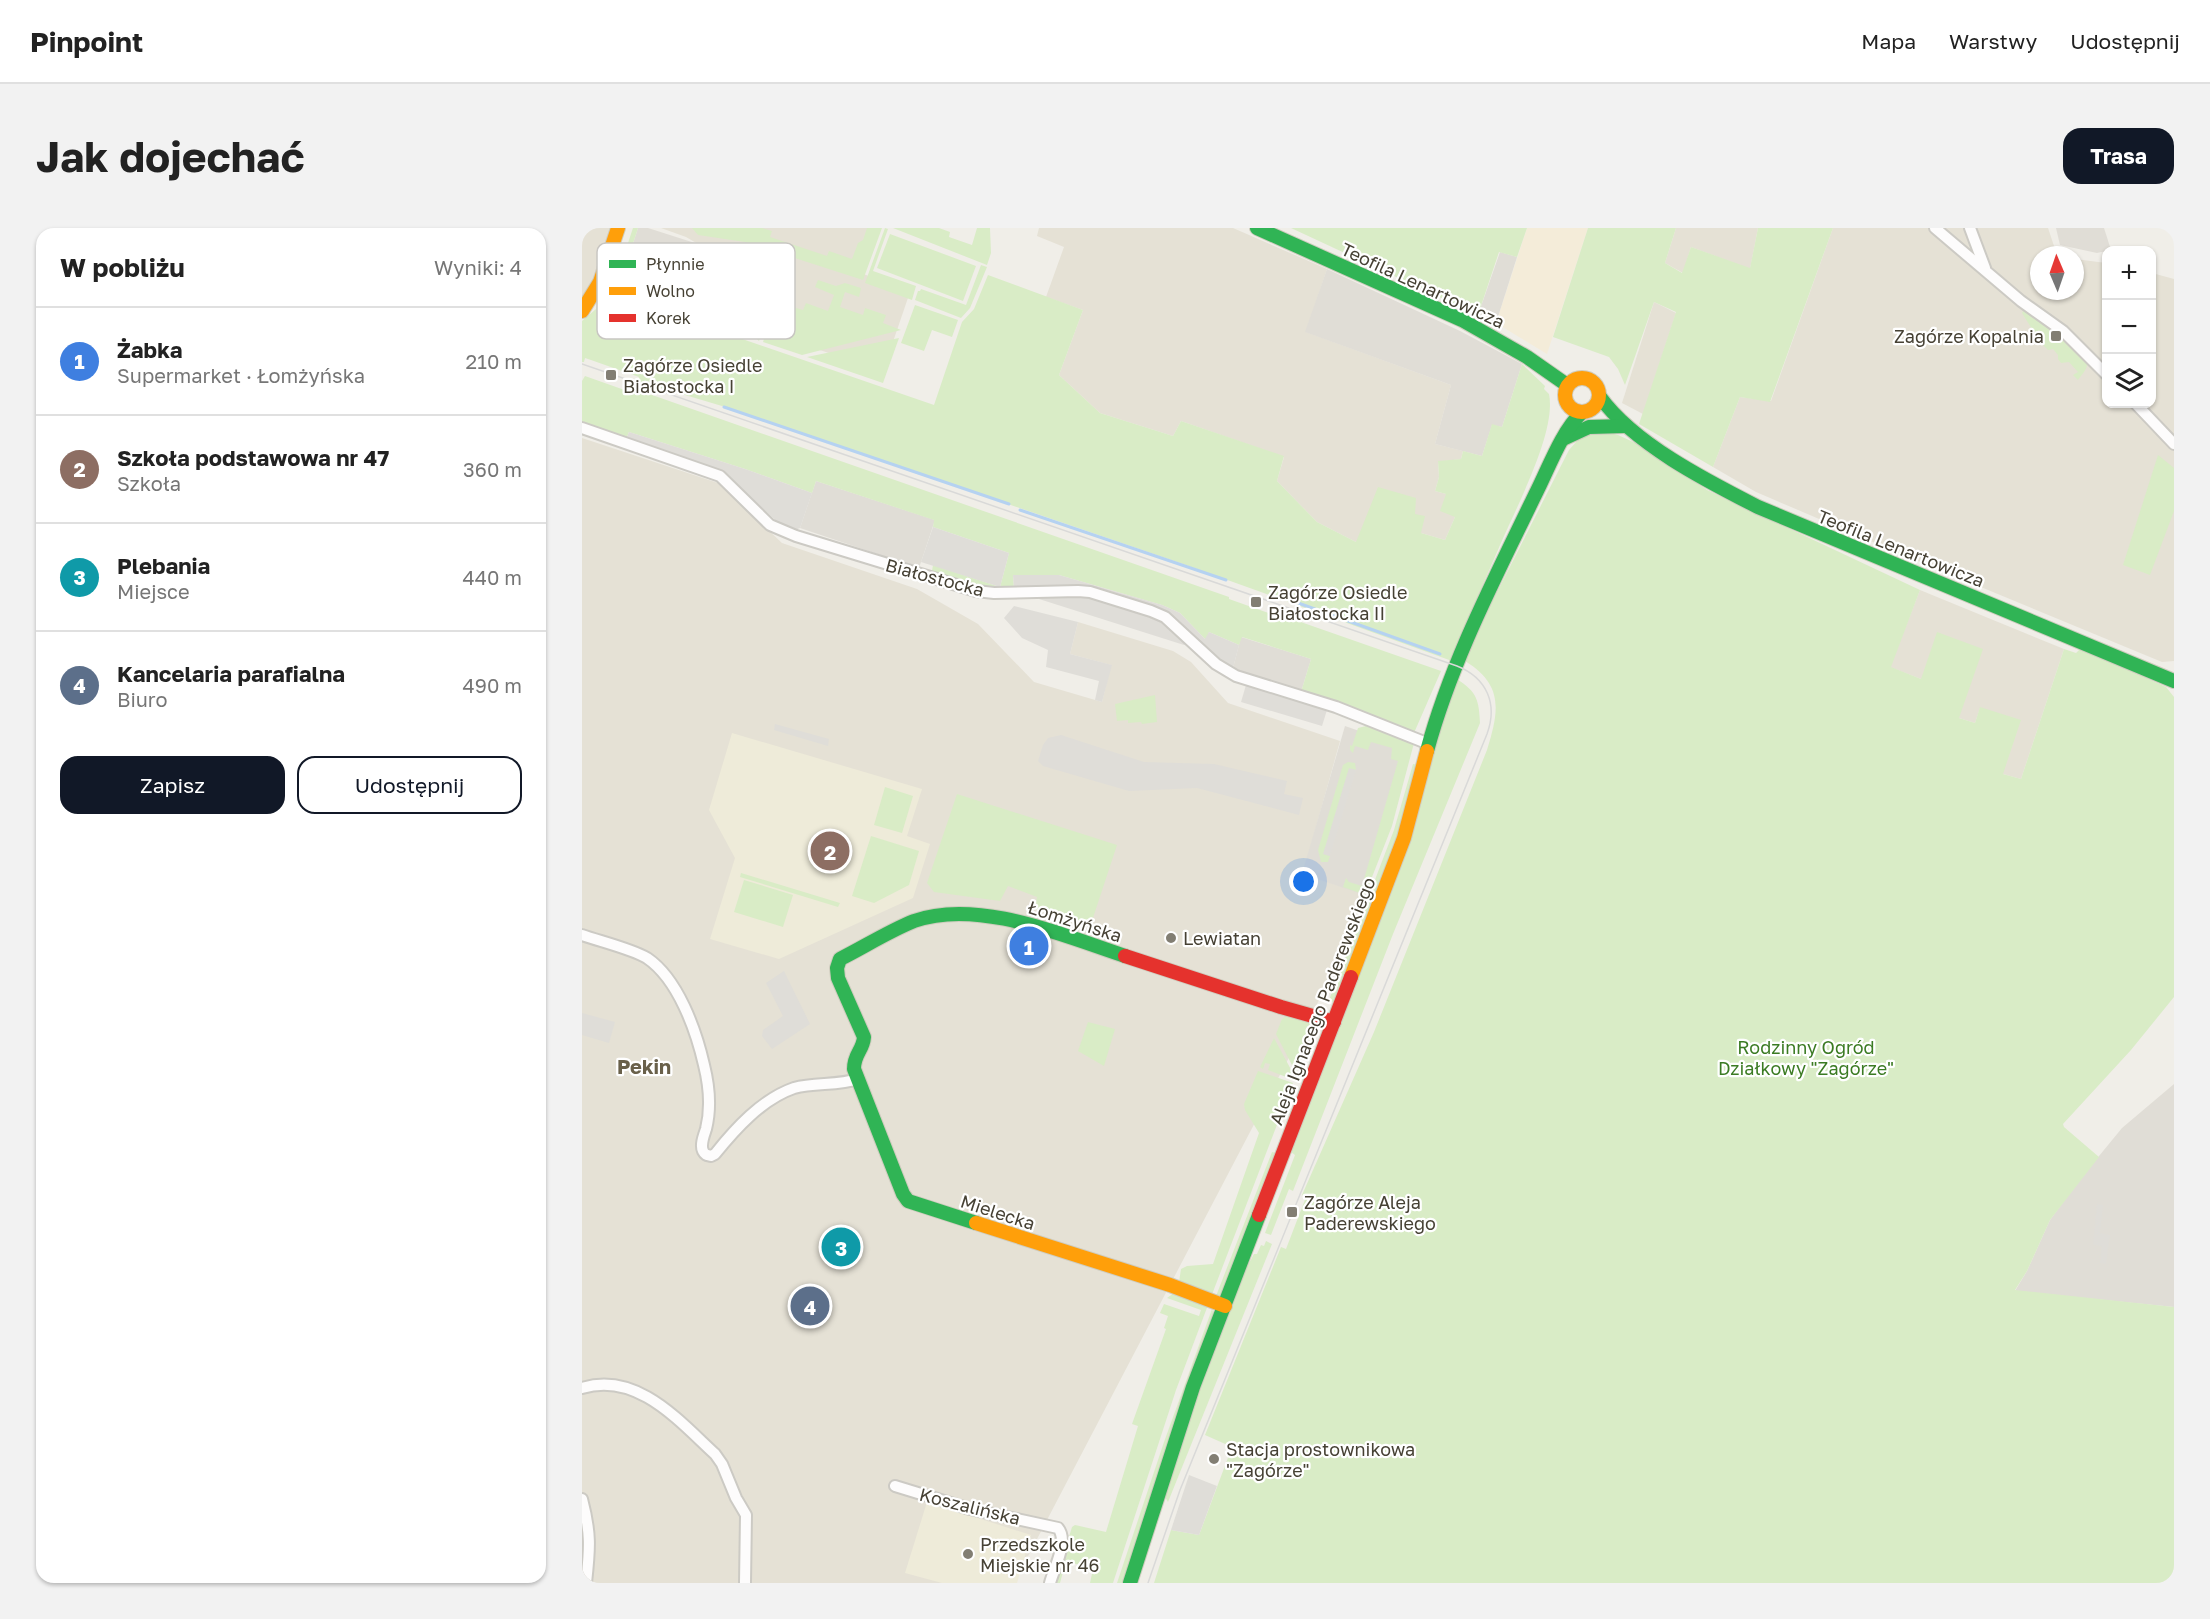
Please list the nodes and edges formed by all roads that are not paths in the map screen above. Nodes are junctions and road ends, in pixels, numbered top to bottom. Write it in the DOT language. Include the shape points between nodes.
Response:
graph roads {
  1 [pos="618,228"];
  2 [pos="1257,228"];
  3 [pos="1935,228"];
  4 [pos="1970,228"];
  5 [pos="613,243"];
  6 [pos="1986,271"];
  7 [pos="597,290"];
  8 [pos="582,311"];
  9 [pos="2102,370"];
  10 [pos="1568,385"];
  11 [pos="1600,397"];
  12 [pos="2140,408"];
  13 [pos="1580,411"];
  14 [pos="1626,426"];
  15 [pos="582,428"];
  16 [pos="1563,438"];
  17 [pos="2174,444"];
  18 [pos="2174,681"];
  19 [pos="1429,744"];
  20 [pos="582,935"];
  21 [pos="1334,1022"];
  22 [pos="854,1057"];
  23 [pos="858,1078"];
  24 [pos="1225,1306"];
  25 [pos="582,1388"];
  26 [pos="896,1486"];
  27 [pos="582,1499"];
  28 [pos="586,1583"];
  29 [pos="745,1583"];
  30 [pos="1050,1583"];
  31 [pos="1130,1583"];
  1 -- 5 [label="street"];
  2 -- 10 [label="street, Teofila Lenartowicza" via="1462,320"];
  3 -- 6 [label="street"];
  4 -- 6 [label="street"];
  6 -- 9 [label="street" via="2063,331"];
  7 -- 8 [label="street"];
  10 -- 11 [label="street" via="1576,378 1587,378 1595,383"];
  10 -- 13 [label="street" via="1564,395"];
  11 -- 13 [label="street" via="1595,407"];
  11 -- 14 [label="street, Teofila Lenartowicza"];
  12 -- 17 [label="street"];
  13 -- 14 [label="street, Teofila Lenartowicza" via="1599,414"];
  13 -- 16 [label="street, Aleja Ignacego Paderewskiego"];
  14 -- 16 [label="street" via="1590,427"];
  14 -- 18 [label="street, Teofila Lenartowicza" via="1705,479 1791,523"];
  15 -- 19 [label="street, Białostocka" via="720,476 770,525 796,536 976,591 1090,592 1151,611 1175,625 1216,664 1236,676 1336,707"];
  16 -- 19 [label="street, Aleja Ignacego Paderewskiego" via="1486,597"];
  19 -- 21 [label="street, Aleja Ignacego Paderewskiego" via="1404,838"];
  20 -- 23 [label="street" via="645,957 667,977 689,1018 706,1075 706,1154 715,1154 751,1115 783,1093"];
  21 -- 22 [label="street, Łomżyńska" via="1011,919 937,916 915,921 840,959 838,978 863,1033 862,1048"];
  21 -- 24 [label="street, Aleja Ignacego Paderewskiego"];
  22 -- 23 [label="street, Mielecka"];
  23 -- 24 [label="street, Mielecka" via="908,1201"];
  24 -- 31 [label="street, Aleja Ignacego Paderewskiego" via="1193,1388"];
  25 -- 29 [label="street" via="601,1384 648,1396 715,1454 746,1515"];
  26 -- 30 [label="street, Koszalińska" via="970,1509 1058,1528 1062,1541"];
  27 -- 28 [label="street" via="589,1526"];
}
